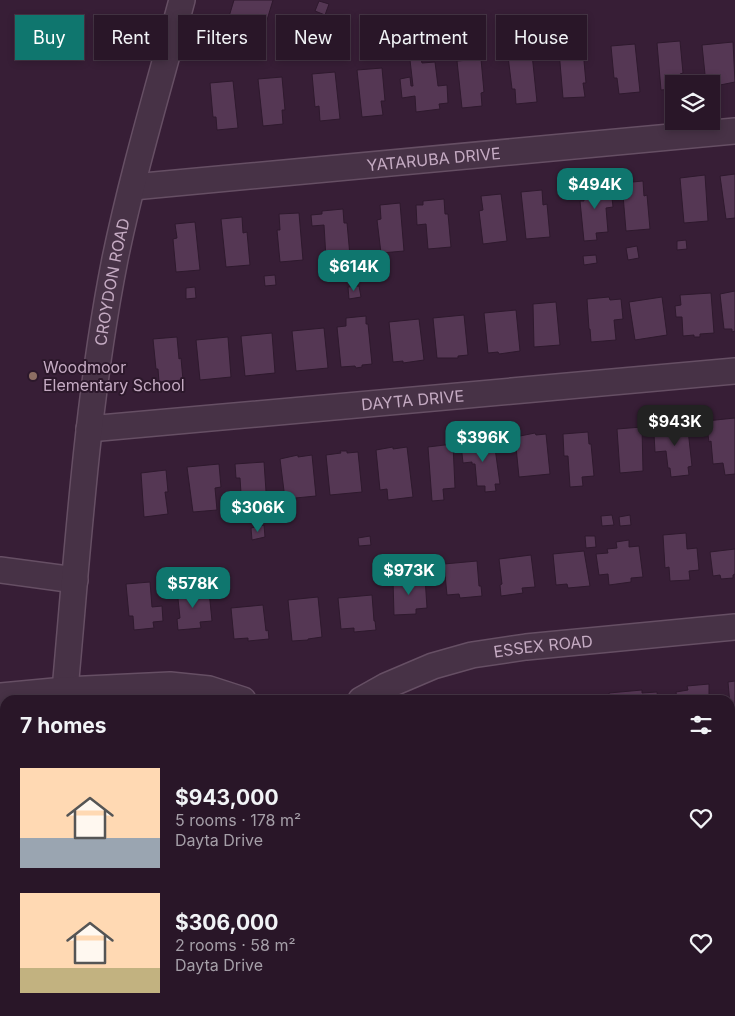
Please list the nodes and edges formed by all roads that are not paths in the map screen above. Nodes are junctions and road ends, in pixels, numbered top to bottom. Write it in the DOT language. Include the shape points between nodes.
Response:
graph roads {
  1 [pos="182,0"];
  2 [pos="735,130"];
  3 [pos="133,186"];
  4 [pos="735,372"];
  5 [pos="90,429"];
  6 [pos="0,570"];
  7 [pos="75,580"];
  8 [pos="735,627"];
  9 [pos="65,690"];
  10 [pos="11,695"];
  11 [pos="228,695"];
  12 [pos="370,695"];
  1 -- 3 [label="street, CROYDON ROAD"];
  2 -- 3 [label="street, YATARUBA DRIVE"];
  3 -- 5 [label="street, CROYDON ROAD" via="101,339"];
  4 -- 5 [label="street, DAYTA DRIVE"];
  5 -- 7 [label="street, CROYDON ROAD"];
  6 -- 7 [label="street"];
  7 -- 9 [label="street, CROYDON ROAD"];
  8 -- 12 [label="street, ESSEX ROAD" via="472,655 433,666"];
  9 -- 10 [label="street"];
  9 -- 11 [label="street" via="170,684"];
}
